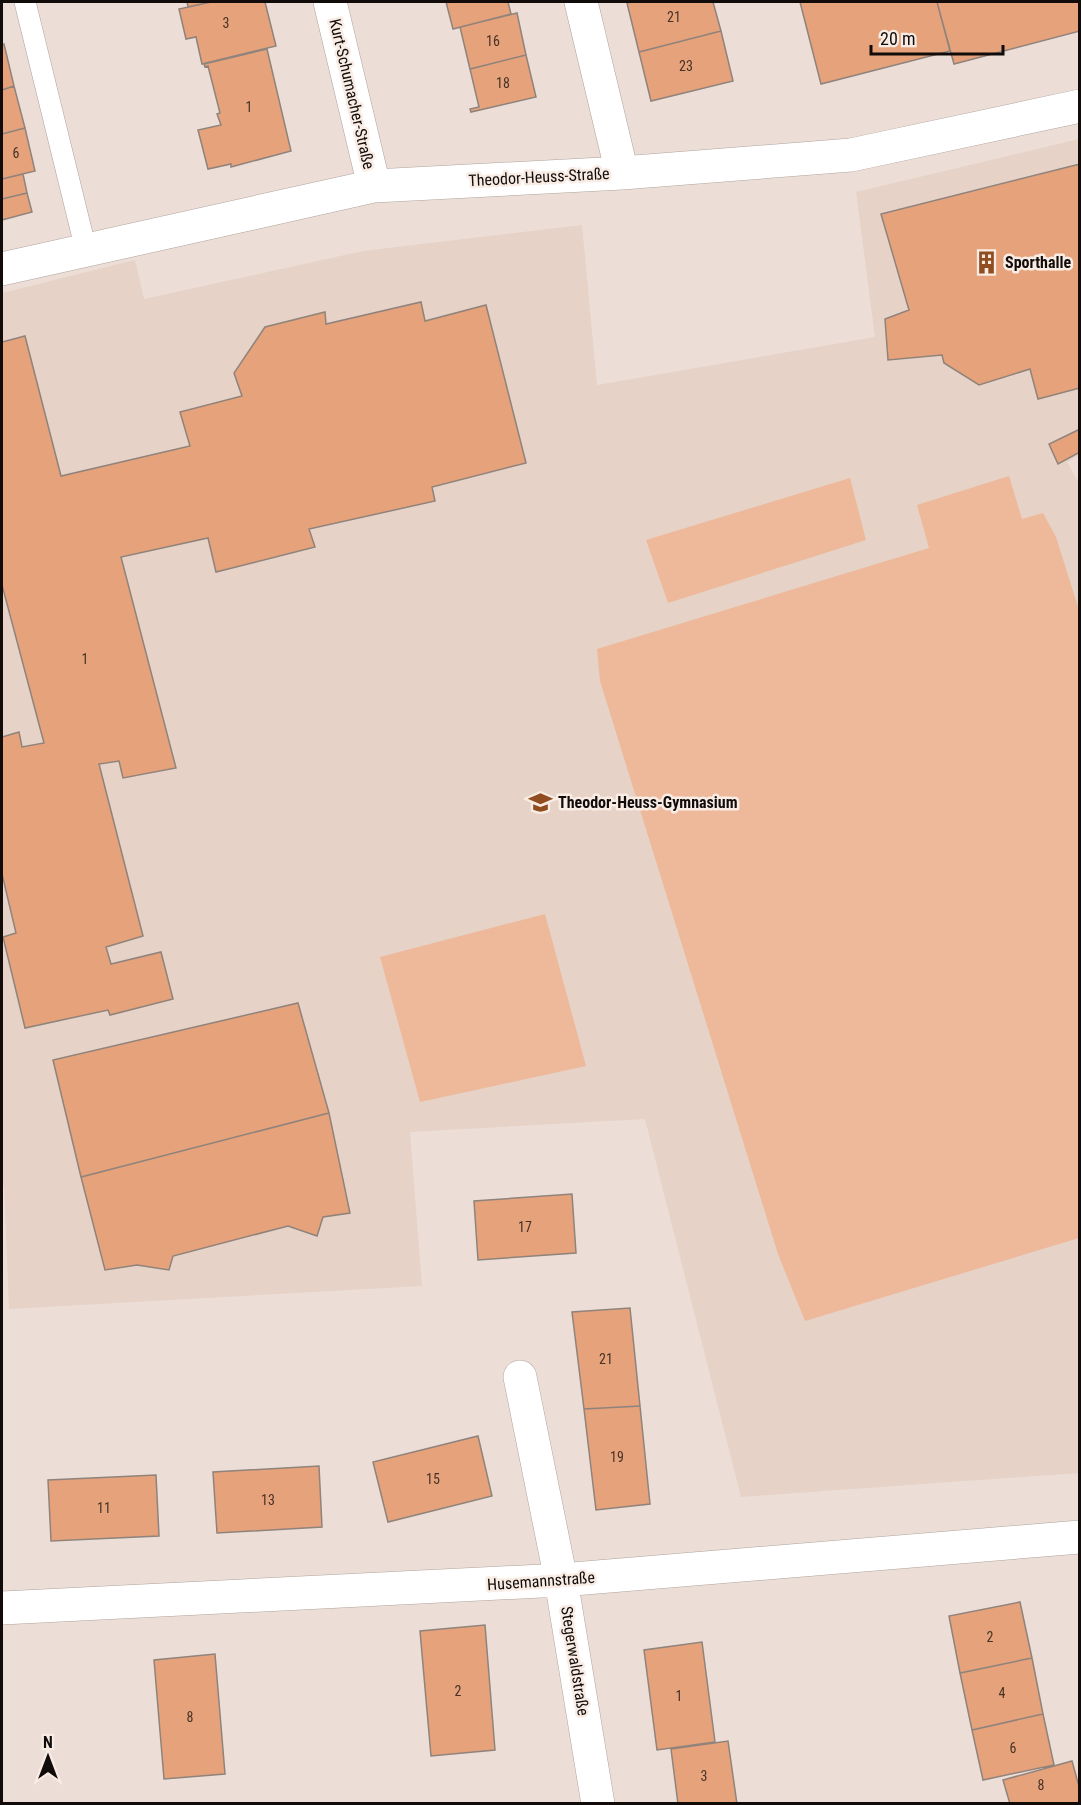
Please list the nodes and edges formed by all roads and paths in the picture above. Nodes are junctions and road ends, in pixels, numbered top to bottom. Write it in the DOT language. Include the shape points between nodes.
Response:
graph roads {
  1 [pos="25,2"];
  2 [pos="330,2"];
  3 [pos="581,2"];
  4 [pos="1080,106"];
  5 [pos="622,173"];
  6 [pos="374,186"];
  7 [pos="86,250"];
  8 [pos="2,269"];
  9 [pos="520,1377"];
  10 [pos="1080,1537"];
  11 [pos="561,1580"];
  12 [pos="2,1608"];
  13 [pos="598,1803"];
  1 -- 7 [label="lane"];
  2 -- 6 [label="street, Kurt-Schumacher-Straße"];
  3 -- 5 [label="street"];
  4 -- 5 [label="street, Theodor-Heuss-Straße" via="851,155"];
  5 -- 6 [label="street, Theodor-Heuss-Straße"];
  6 -- 7 [label="street, Theodor-Heuss-Straße"];
  7 -- 8 [label="street, Theodor-Heuss-Straße"];
  9 -- 11 [label="street, Stegerwaldstraße"];
  10 -- 11 [label="street, Husemannstraße"];
  11 -- 12 [label="street, Husemannstraße"];
  11 -- 13 [label="street, Stegerwaldstraße"];
}
